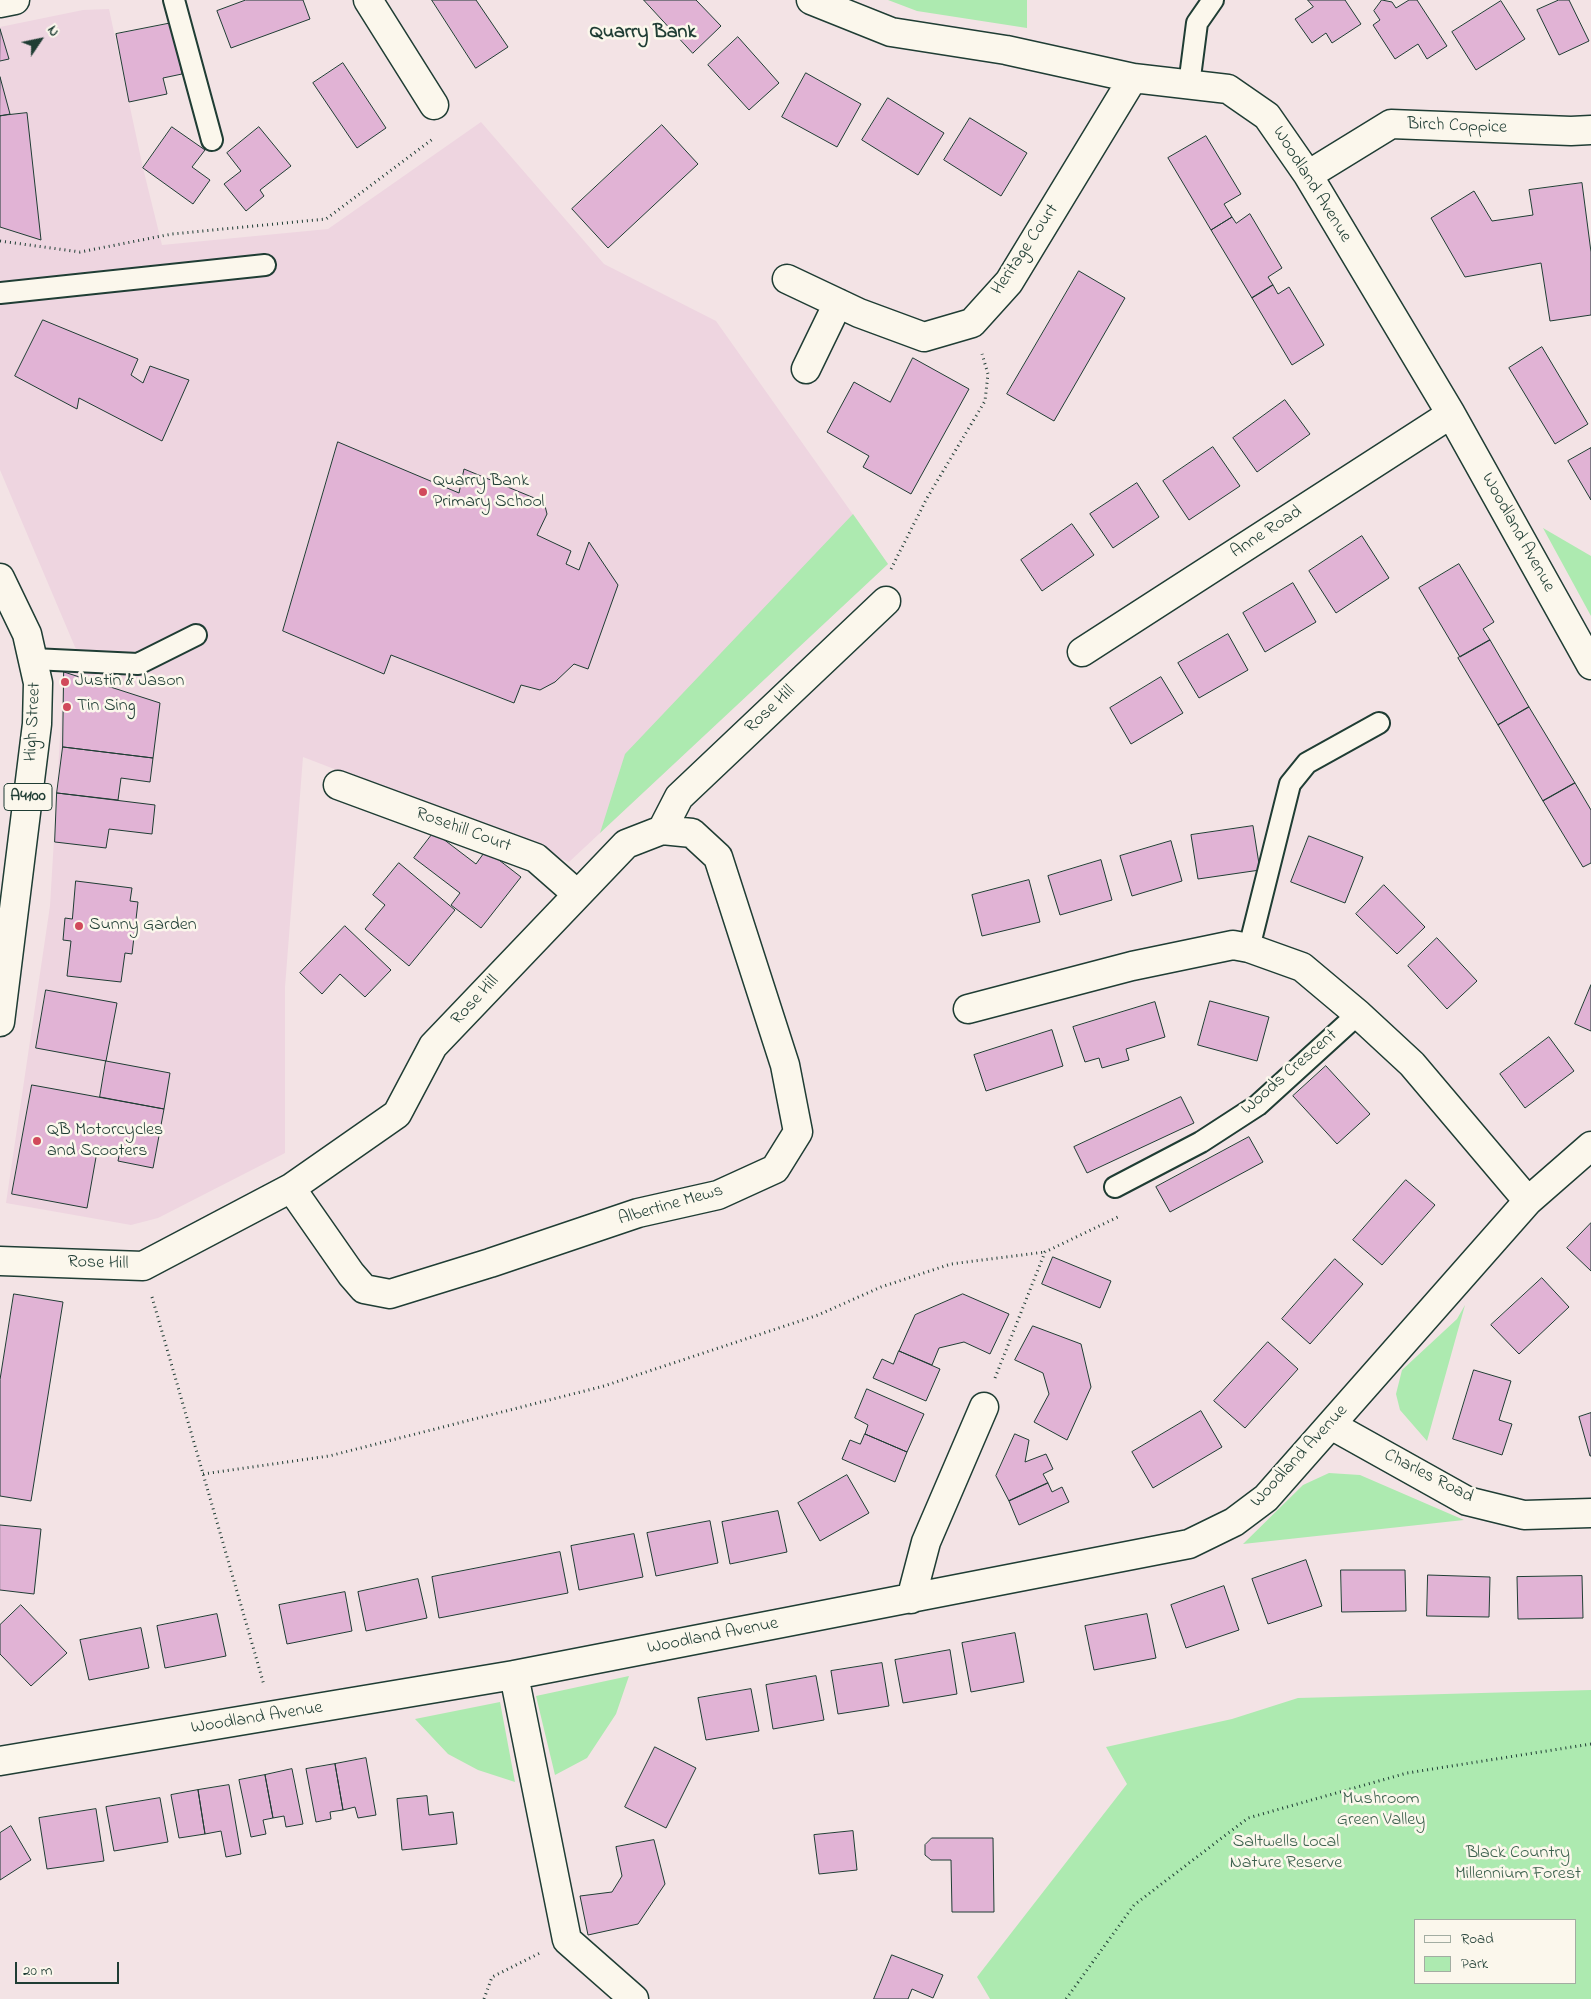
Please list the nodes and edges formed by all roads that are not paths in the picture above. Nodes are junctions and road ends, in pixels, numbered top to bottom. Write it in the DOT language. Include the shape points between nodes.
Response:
graph roads {
  1 [pos="15,0"];
  2 [pos="174,0"];
  3 [pos="368,0"];
  4 [pos="811,0"];
  5 [pos="1213,0"];
  6 [pos="0,3"];
  7 [pos="1133,78"];
  8 [pos="1190,85"];
  9 [pos="434,105"];
  10 [pos="1591,130"];
  11 [pos="212,140"];
  12 [pos="1308,175"];
  13 [pos="265,265"];
  14 [pos="787,279"];
  15 [pos="0,293"];
  16 [pos="838,303"];
  17 [pos="806,370"];
  18 [pos="1452,414"];
  19 [pos="0,578"];
  20 [pos="886,601"];
  21 [pos="196,635"];
  22 [pos="1082,652"];
  23 [pos="33,659"];
  24 [pos="1591,665"];
  25 [pos="1379,723"];
  26 [pos="338,785"];
  27 [pos="662,830"];
  28 [pos="577,894"];
  29 [pos="1250,948"];
  30 [pos="3,982"];
  31 [pos="968,1009"];
  32 [pos="1358,1014"];
  33 [pos="0,1022"];
  34 [pos="1591,1146"];
  35 [pos="1115,1187"];
  36 [pos="292,1188"];
  37 [pos="1528,1201"];
  38 [pos="0,1261"];
  39 [pos="984,1407"];
  40 [pos="1331,1425"];
  41 [pos="1591,1512"];
  42 [pos="911,1599"];
  43 [pos="514,1675"];
  44 [pos="0,1761"];
  45 [pos="634,1999"];
  1 -- 6 [label="street"];
  2 -- 11 [label="lane"];
  3 -- 9 [label="street"];
  4 -- 7 [label="street, Woodland Avenue" via="891,32 1006,50"];
  5 -- 8 [label="lane" via="1197,23"];
  7 -- 8 [label="street, Woodland Avenue"];
  7 -- 16 [label="street, Heritage Court" via="1009,282 972,323 924,337"];
  8 -- 12 [label="street, Woodland Avenue" via="1228,90 1267,116"];
  10 -- 12 [label="street, Birch Coppice" via="1392,124"];
  12 -- 18 [label="street, Woodland Avenue"];
  13 -- 15 [label="lane"];
  14 -- 16 [label="street"];
  16 -- 17 [label="street"];
  18 -- 22 [label="street, Anne Road"];
  18 -- 24 [label="street, Woodland Avenue"];
  19 -- 23 [label="street, High Street / A4100" via="27,634"];
  20 -- 27 [label="street, Rose Hill" via="679,797"];
  21 -- 23 [label="lane" via="138,664"];
  23 -- 30 [label="street, High Street / A4100" via="38,683 37,724"];
  25 -- 29 [label="lane" via="1307,763 1290,784"];
  26 -- 28 [label="street, Rosehill Court" via="536,858"];
  27 -- 28 [label="street, Rose Hill" via="626,844"];
  27 -- 36 [label="street, Albertine Mews" via="692,833 718,857 785,1065 798,1132 775,1169 718,1195 638,1213 390,1294 364,1289"];
  28 -- 36 [label="street, Rose Hill" via="433,1046 397,1114"];
  29 -- 31 [label="street" via="1233,945 1132,966"];
  29 -- 32 [label="street" via="1302,967"];
  30 -- 33 [label="street, High Street / A4100"];
  32 -- 35 [label="lane, Woods Crescent" via="1258,1105 1201,1142"];
  32 -- 37 [label="street" via="1412,1064"];
  34 -- 37 [label="street, Woodland Avenue"];
  36 -- 38 [label="street, Rose Hill" via="143,1266"];
  37 -- 40 [label="street, Woodland Avenue"];
  39 -- 42 [label="street" via="926,1542"];
  40 -- 41 [label="street, Charles Road" via="1467,1501 1524,1515"];
  40 -- 42 [label="street, Woodland Avenue" via="1266,1498 1234,1522 1189,1544"];
  42 -- 43 [label="street, Woodland Avenue"];
  43 -- 44 [label="street, Woodland Avenue"];
  43 -- 45 [label="street" via="567,1940"];
}
